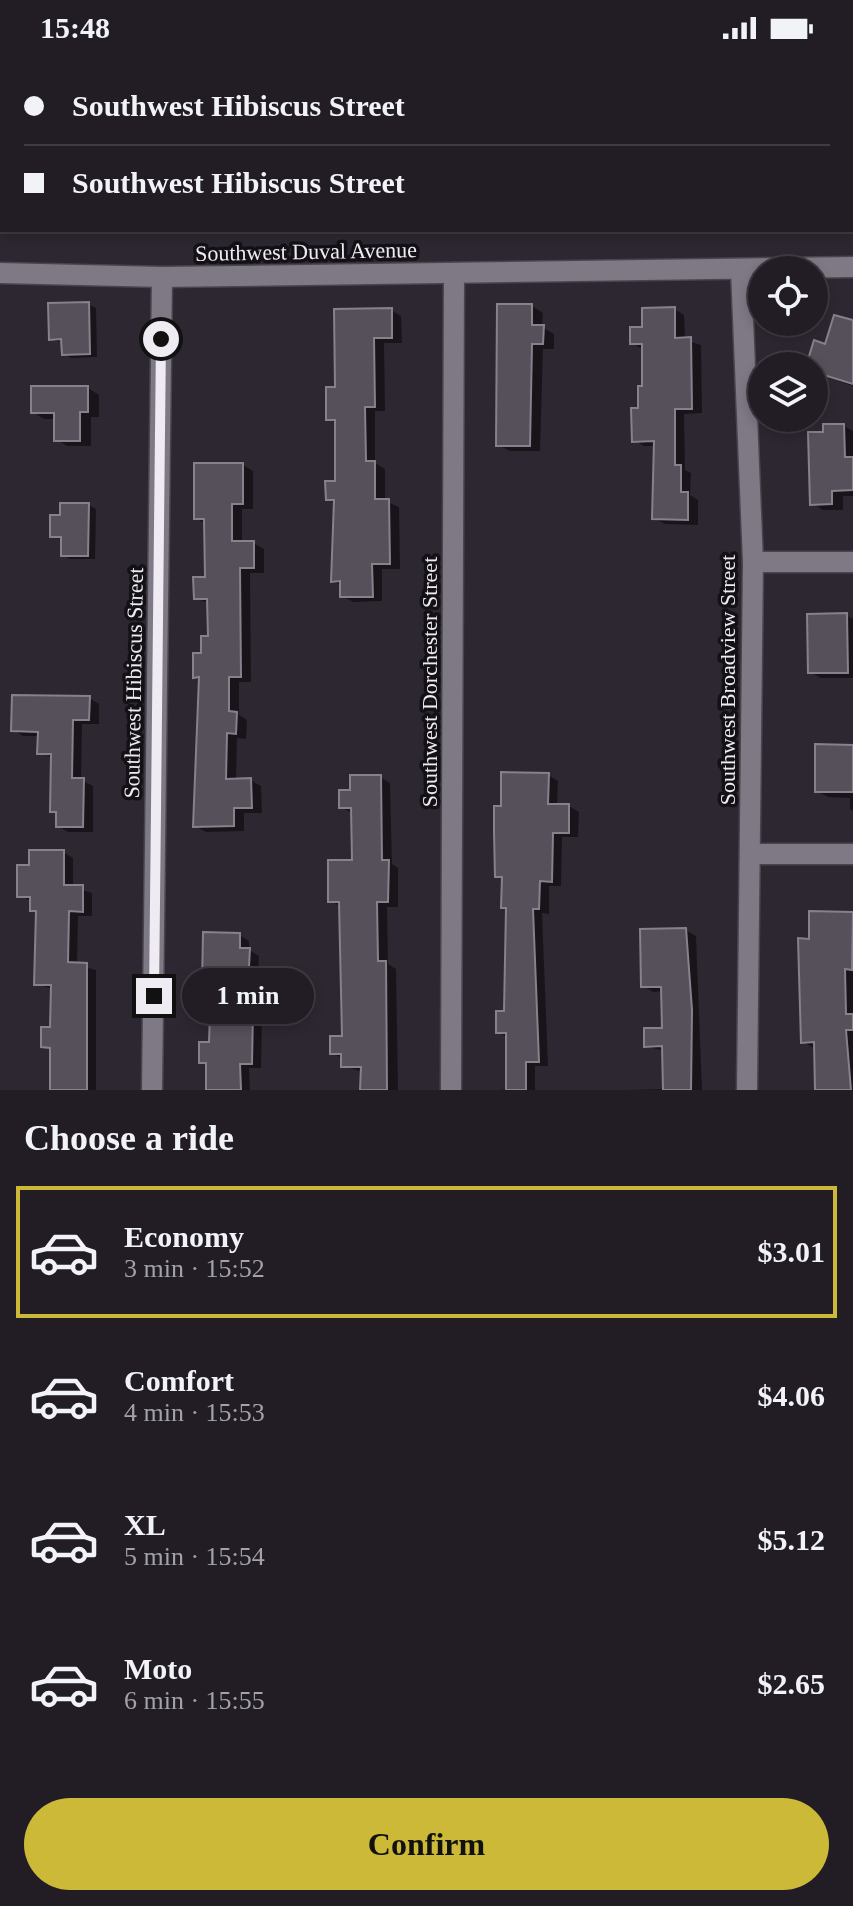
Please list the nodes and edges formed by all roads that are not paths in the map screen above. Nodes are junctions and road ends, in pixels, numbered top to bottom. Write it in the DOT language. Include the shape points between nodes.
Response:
graph roads {
  1 [pos="853,267"];
  2 [pos="741,270"];
  3 [pos="0,273"];
  4 [pos="454,273"];
  5 [pos="162,277"];
  6 [pos="753,562"];
  7 [pos="853,562"];
  8 [pos="750,854"];
  9 [pos="853,854"];
  10 [pos="152,1090"];
  11 [pos="451,1090"];
  12 [pos="747,1090"];
  1 -- 2 [label="street, Southwest Duval Avenue"];
  2 -- 4 [label="street, Southwest Duval Avenue"];
  2 -- 6 [label="street, Southwest Broadview Street"];
  3 -- 5 [label="street, Southwest Duval Avenue"];
  4 -- 5 [label="street, Southwest Duval Avenue"];
  4 -- 11 [label="street, Southwest Dorchester Street"];
  5 -- 10 [label="street, Southwest Hibiscus Street"];
  6 -- 7 [label="street"];
  6 -- 8 [label="street, Southwest Broadview Street"];
  8 -- 9 [label="street"];
  8 -- 12 [label="street, Southwest Broadview Street"];
}
